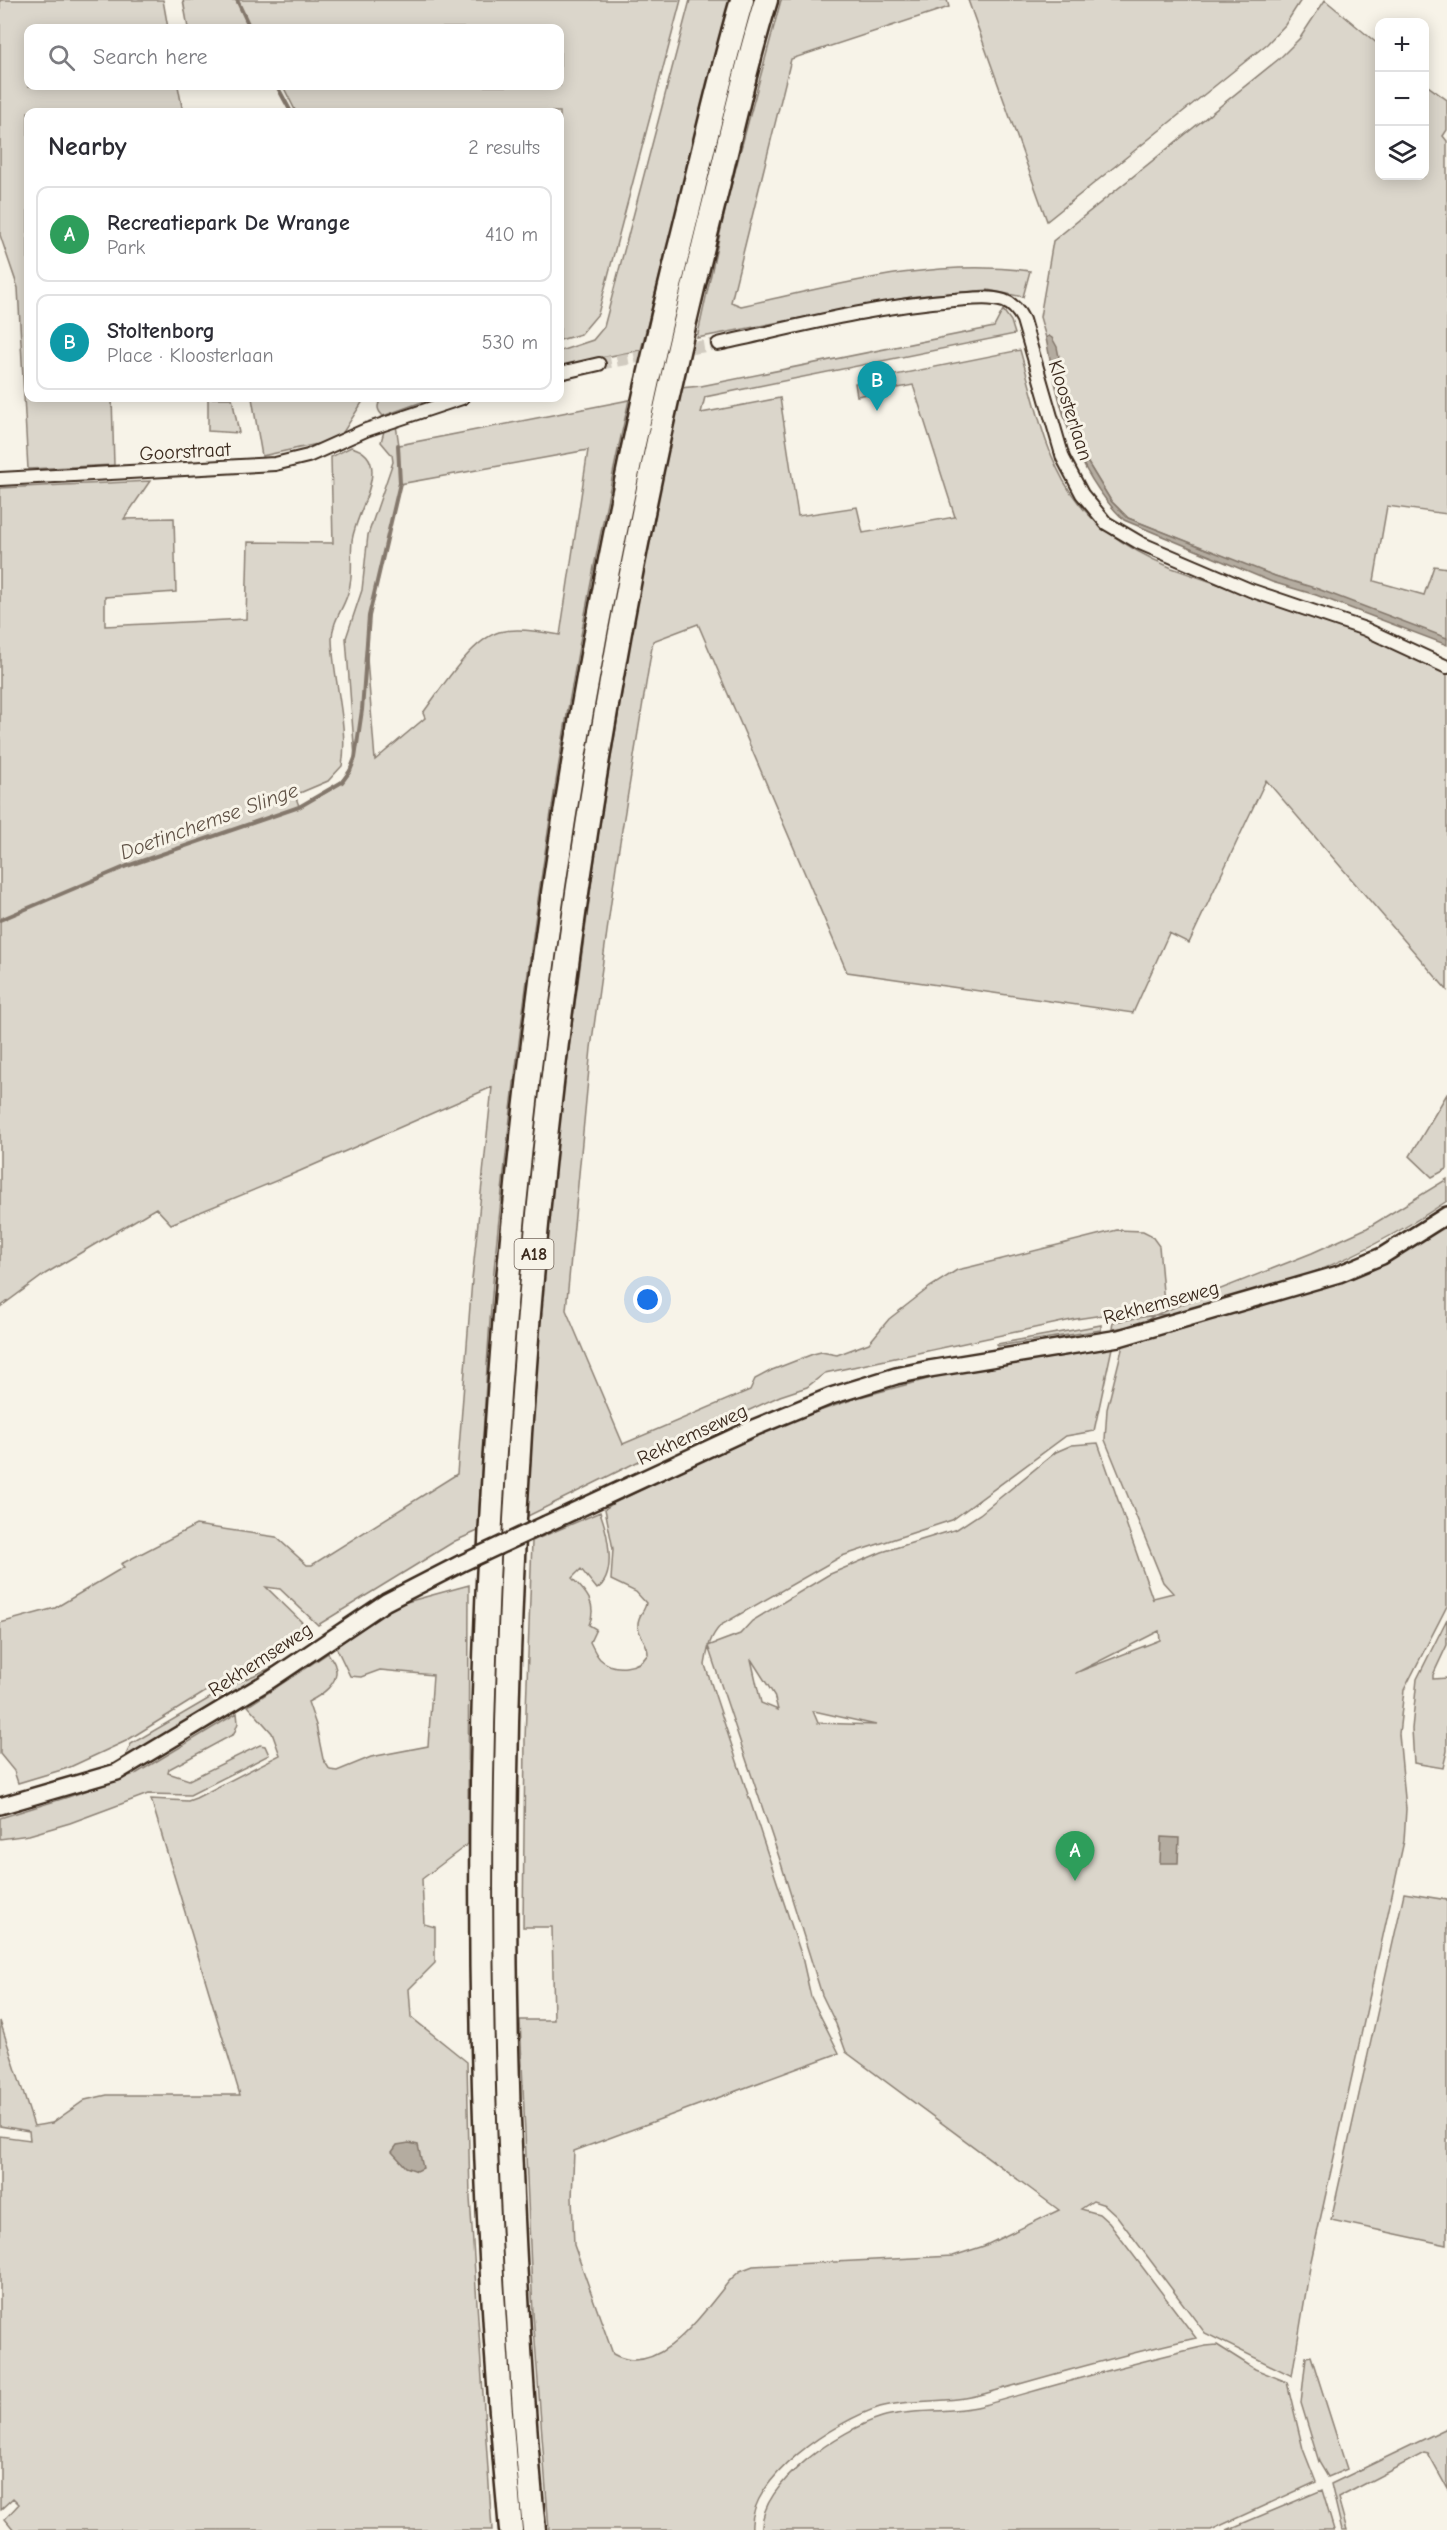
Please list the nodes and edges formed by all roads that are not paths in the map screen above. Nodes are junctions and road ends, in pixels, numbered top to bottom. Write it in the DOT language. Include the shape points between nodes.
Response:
graph roads {
  1 [pos="742,0"];
  2 [pos="766,0"];
  3 [pos="718,344"];
  4 [pos="599,364"];
  5 [pos="564,372"];
  6 [pos="450,402"];
  7 [pos="0,479"];
  8 [pos="1447,667"];
  9 [pos="1447,1215"];
  10 [pos="0,1806"];
  11 [pos="511,2530"];
  12 [pos="534,2530"];
  1 -- 11 [label="highway, A18" via="648,377 601,605 537,1013 514,1236 493,1506 483,1750 482,1896 484,2099 495,2323"];
  2 -- 12 [label="highway, A18" via="681,334 623,608 585,832 558,1025 539,1207 515,1516 505,1755 508,2099 517,2302"];
  3 -- 8 [label="street, Kloosterlaan" via="926,303 988,298 1006,301 1023,320 1063,458 1083,495 1106,523 1140,543 1250,590 1365,629"];
  4 -- 5 [label="street"];
  6 -- 7 [label="street, Goorstraat" via="366,430 308,456 275,464"];
  9 -- 10 [label="street, Rekhemseweg, bridge" via="1382,1256 1339,1274 1119,1338 929,1369 831,1396 546,1524 386,1602 270,1680 117,1772"];
}
